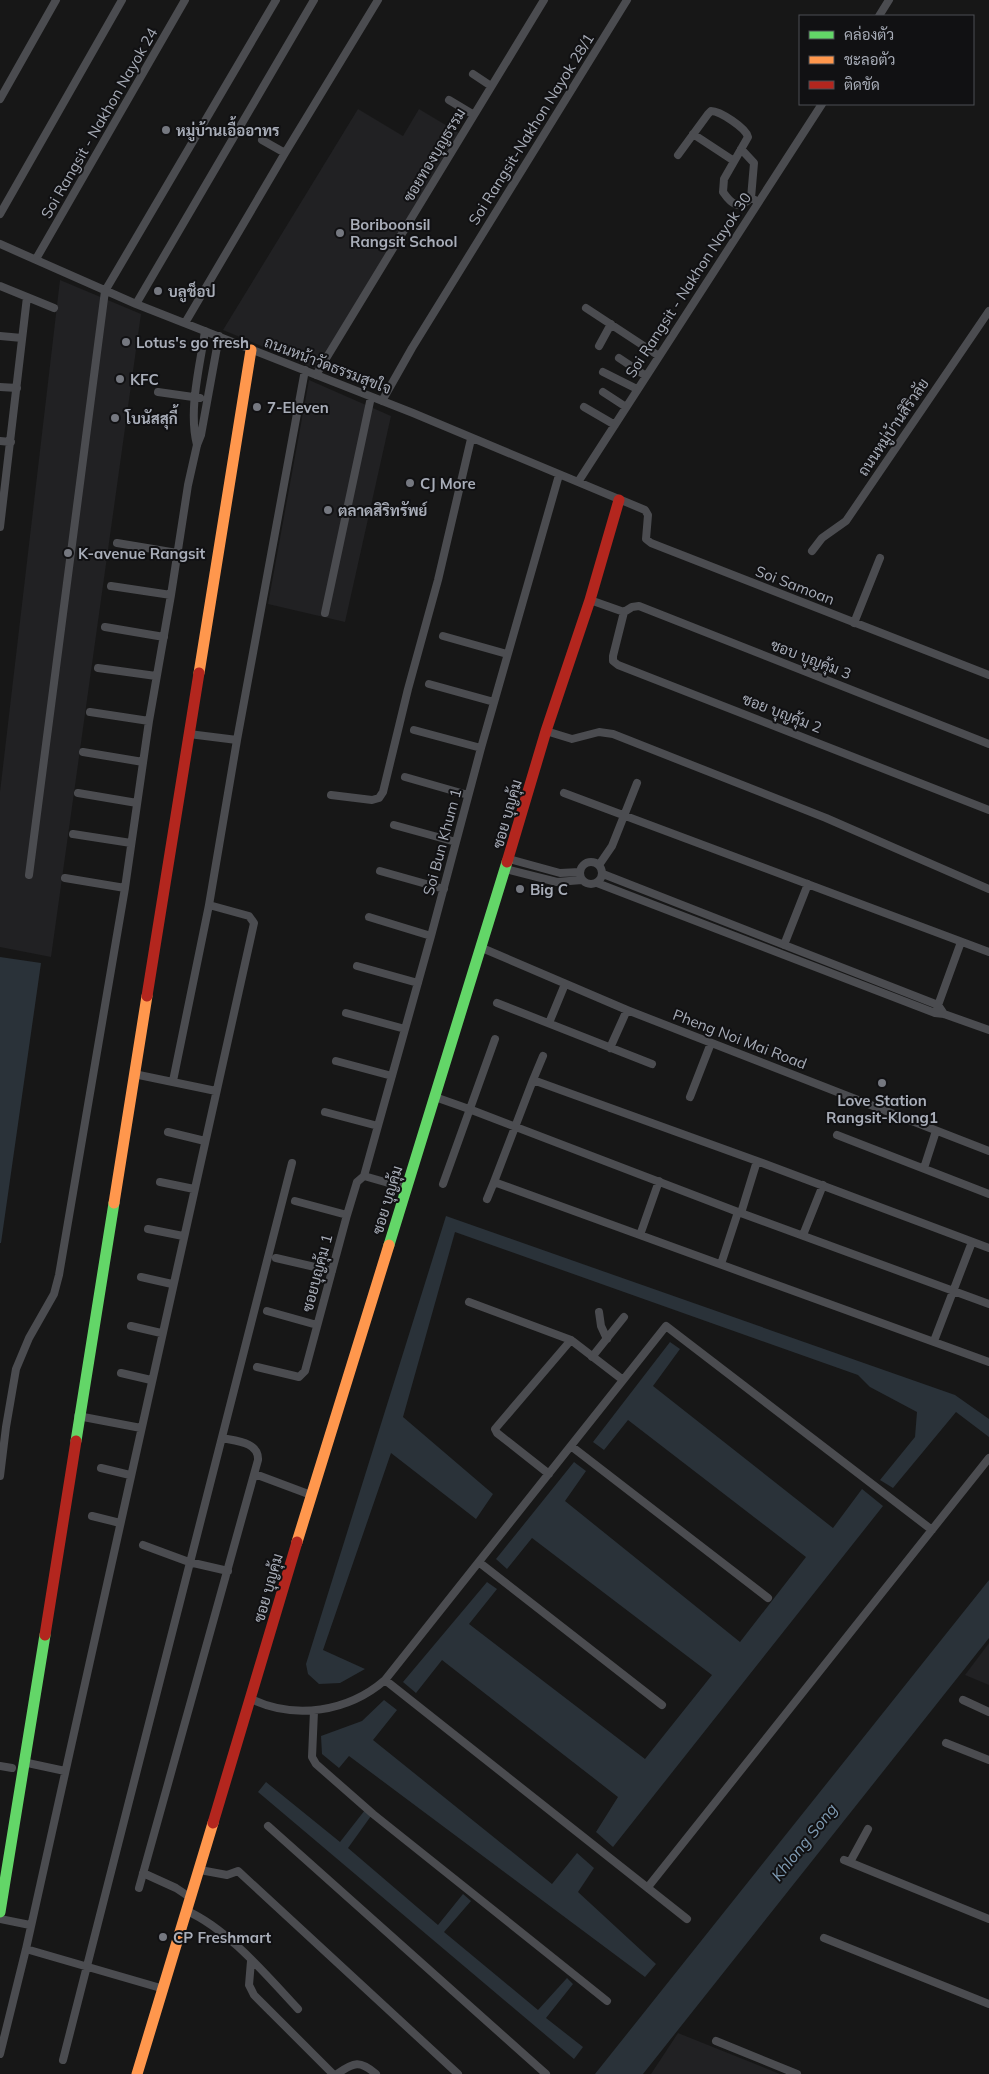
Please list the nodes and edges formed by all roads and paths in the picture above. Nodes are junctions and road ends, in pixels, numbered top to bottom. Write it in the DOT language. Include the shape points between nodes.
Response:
graph roads {
  1 [pos="56,0"];
  2 [pos="122,0"];
  3 [pos="185,0"];
  4 [pos="276,0"];
  5 [pos="314,0"];
  6 [pos="378,0"];
  7 [pos="544,0"];
  8 [pos="627,0"];
  9 [pos="889,0"];
  10 [pos="880,15"];
  11 [pos="473,74"];
  12 [pos="491,86"];
  13 [pos="0,99"];
  14 [pos="449,100"];
  15 [pos="821,105"];
  16 [pos="474,115"];
  17 [pos="693,134"];
  18 [pos="262,140"];
  19 [pos="741,150"];
  20 [pos="285,152"];
  21 [pos="678,155"];
  22 [pos="734,160"];
  23 [pos="755,200"];
  24 [pos="0,214"];
  25 [pos="0,244"];
  26 [pos="36,259"];
  27 [pos="0,286"];
  28 [pos="105,291"];
  29 [pos="27,297"];
  30 [pos="136,304"];
  31 [pos="54,308"];
  32 [pos="586,308"];
  33 [pos="989,311"];
  34 [pos="185,323"];
  35 [pos="611,324"];
  36 [pos="205,331"];
  37 [pos="0,336"];
  38 [pos="219,336"];
  39 [pos="22,338"];
  40 [pos="599,346"];
  41 [pos="251,350"];
  42 [pos="659,356"];
  43 [pos="620,358"];
  44 [pos="305,370"];
  45 [pos="603,372"];
  46 [pos="316,375"];
  47 [pos="646,376"];
  48 [pos="0,387"];
  49 [pos="17,388"];
  50 [pos="637,389"];
  51 [pos="158,392"];
  52 [pos="603,392"];
  53 [pos="370,396"];
  54 [pos="196,398"];
  55 [pos="207,399"];
  56 [pos="382,401"];
  57 [pos="584,407"];
  58 [pos="626,407"];
  59 [pos="615,425"];
  60 [pos="471,439"];
  61 [pos="0,442"];
  62 [pos="11,442"];
  63 [pos="197,445"];
  64 [pos="560,475"];
  65 [pos="578,482"];
  66 [pos="2,494"];
  67 [pos="620,500"];
  68 [pos="0,527"];
  69 [pos="117,543"];
  70 [pos="812,551"];
  71 [pos="177,553"];
  72 [pos="880,558"];
  73 [pos="111,586"];
  74 [pos="171,595"];
  75 [pos="590,600"];
  76 [pos="624,612"];
  77 [pos="325,613"];
  78 [pos="854,622"];
  79 [pos="105,628"];
  80 [pos="443,636"];
  81 [pos="164,637"];
  82 [pos="508,654"];
  83 [pos="98,668"];
  84 [pos="989,675"];
  85 [pos="156,676"];
  86 [pos="429,684"];
  87 [pos="494,702"];
  88 [pos="90,712"];
  89 [pos="149,721"];
  90 [pos="414,730"];
  91 [pos="546,731"];
  92 [pos="189,734"];
  93 [pos="237,740"];
  94 [pos="989,744"];
  95 [pos="481,748"];
  96 [pos="82,752"];
  97 [pos="143,762"];
  98 [pos="405,777"];
  99 [pos="637,783"];
  100 [pos="78,793"];
  101 [pos="564,793"];
  102 [pos="331,795"];
  103 [pos="468,795"];
  104 [pos="137,803"];
  105 [pos="989,810"];
  106 [pos="625,816"];
  107 [pos="394,825"];
  108 [pos="72,834"];
  109 [pos="456,842"];
  110 [pos="131,844"];
  111 [pos="508,864"];
  112 [pos="599,865"];
  113 [pos="380,871"];
  114 [pos="580,872"];
  115 [pos="603,874"];
  116 [pos="29,875"];
  117 [pos="65,878"];
  118 [pos="582,880"];
  119 [pos="597,883"];
  120 [pos="808,884"];
  121 [pos="124,888"];
  122 [pos="444,889"];
  123 [pos="989,889"];
  124 [pos="209,905"];
  125 [pos="369,918"];
  126 [pos="431,936"];
  127 [pos="961,942"];
  128 [pos="784,945"];
  129 [pos="482,948"];
  130 [pos="989,952"];
  131 [pos="357,966"];
  132 [pos="418,983"];
  133 [pos="565,984"];
  134 [pos="497,1003"];
  135 [pos="936,1009"];
  136 [pos="626,1010"];
  137 [pos="346,1013"];
  138 [pos="549,1023"];
  139 [pos="405,1029"];
  140 [pos="989,1030"];
  141 [pos="495,1039"];
  142 [pos="711,1043"];
  143 [pos="610,1048"];
  144 [pos="543,1056"];
  145 [pos="336,1061"];
  146 [pos="652,1064"];
  147 [pos="134,1074"];
  148 [pos="392,1076"];
  149 [pos="533,1080"];
  150 [pos="174,1081"];
  151 [pos="216,1091"];
  152 [pos="690,1097"];
  153 [pos="435,1098"];
  154 [pos="470,1109"];
  155 [pos="325,1112"];
  156 [pos="378,1126"];
  157 [pos="515,1127"];
  158 [pos="936,1131"];
  159 [pos="168,1132"];
  160 [pos="837,1135"];
  161 [pos="205,1141"];
  162 [pos="989,1151"];
  163 [pos="758,1161"];
  164 [pos="292,1163"];
  165 [pos="924,1168"];
  166 [pos="364,1176"];
  167 [pos="659,1180"];
  168 [pos="160,1182"];
  169 [pos="494,1182"];
  170 [pos="443,1184"];
  171 [pos="823,1185"];
  172 [pos="406,1188"];
  173 [pos="194,1189"];
  174 [pos="989,1194"];
  175 [pos="487,1199"];
  176 [pos="295,1201"];
  177 [pos="740,1213"];
  178 [pos="347,1215"];
  179 [pos="148,1228"];
  180 [pos="640,1235"];
  181 [pos="803,1235"];
  182 [pos="183,1236"];
  183 [pos="972,1242"];
  184 [pos="989,1248"];
  185 [pos="276,1258"];
  186 [pos="721,1264"];
  187 [pos="332,1271"];
  188 [pos="141,1277"];
  189 [pos="172,1284"];
  190 [pos="954,1292"];
  191 [pos="469,1302"];
  192 [pos="989,1304"];
  193 [pos="267,1311"];
  194 [pos="599,1312"];
  195 [pos="624,1317"];
  196 [pos="317,1325"];
  197 [pos="131,1326"];
  198 [pos="161,1333"];
  199 [pos="607,1338"];
  200 [pos="571,1340"];
  201 [pos="934,1341"];
  202 [pos="592,1357"];
  203 [pos="989,1362"];
  204 [pos="257,1367"];
  205 [pos="121,1373"];
  206 [pos="151,1380"];
  207 [pos="623,1380"];
  208 [pos="78,1416"];
  209 [pos="140,1428"];
  210 [pos="222,1438"];
  211 [pos="572,1446"];
  212 [pos="989,1458"];
  213 [pos="101,1468"];
  214 [pos="255,1474"];
  215 [pos="549,1474"];
  216 [pos="130,1475"];
  217 [pos="0,1476"];
  218 [pos="311,1494"];
  219 [pos="92,1516"];
  220 [pos="120,1522"];
  221 [pos="932,1530"];
  222 [pos="143,1545"];
  223 [pos="189,1562"];
  224 [pos="480,1563"];
  225 [pos="228,1571"];
  226 [pos="768,1598"];
  227 [pos="385,1680"];
  228 [pos="250,1699"];
  229 [pos="963,1700"];
  230 [pos="662,1705"];
  231 [pos="314,1711"];
  232 [pos="989,1712"];
  233 [pos="946,1742"];
  234 [pos="988,1758"];
  235 [pos="23,1762"];
  236 [pos="0,1766"];
  237 [pos="12,1768"];
  238 [pos="65,1771"];
  239 [pos="268,1826"];
  240 [pos="868,1829"];
  241 [pos="200,1870"];
  242 [pos="144,1873"];
  243 [pos="648,1887"];
  244 [pos="139,1888"];
  245 [pos="191,1898"];
  246 [pos="188,1911"];
  247 [pos="0,1912"];
  248 [pos="0,1919"];
  249 [pos="687,1919"];
  250 [pos="989,1919"];
  251 [pos="30,1925"];
  252 [pos="824,1938"];
  253 [pos="26,1949"];
  254 [pos="251,1961"];
  255 [pos="88,1967"];
  256 [pos="164,1989"];
  257 [pos="607,2001"];
  258 [pos="989,2004"];
  259 [pos="298,2009"];
  260 [pos="716,2041"];
  261 [pos="0,2054"];
  262 [pos="63,2060"];
  263 [pos="137,2074"];
  264 [pos="333,2074"];
  265 [pos="338,2074"];
  266 [pos="376,2074"];
  267 [pos="458,2074"];
  268 [pos="546,2074"];
  269 [pos="797,2074"];
  1 -- 13 [label="street"];
  2 -- 24 [label="street"];
  3 -- 26 [label="street, Soi Rangsit - Nakhon Nayok 24"];
  4 -- 28 [label="street"];
  5 -- 30 [label="street"];
  6 -- 20 [label="street"];
  7 -- 12 [label="street, ซอยทองบุญธรรม"];
  8 -- 56 [label="street, Soi Rangsit-Nakhon Nayok 28/1"];
  9 -- 10 [label="street"];
  11 -- 12 [label="street"];
  12 -- 16 [label="street, ซอยทองบุญธรรม"];
  14 -- 16 [label="street"];
  15 -- 23 [label="street, Soi Rangsit - Nakhon Nayok 30"];
  16 -- 46 [label="street, ซอยทองบุญธรรม"];
  17 -- 19 [label="street" via="708,114 716,111 747,133"];
  17 -- 21 [label="street"];
  17 -- 22 [label="street"];
  18 -- 20 [label="street"];
  19 -- 22 [label="street"];
  19 -- 23 [label="street" via="754,163"];
  20 -- 34 [label="street"];
  22 -- 23 [label="street" via="724,179 724,192 740,206"];
  23 -- 42 [label="street, Soi Rangsit - Nakhon Nayok 30"];
  25 -- 26 [label="street, ถนนหน้าวัดธรรมสุขใจ"];
  26 -- 28 [label="street, ถนนหน้าวัดธรรมสุขใจ"];
  27 -- 29 [label="street"];
  28 -- 30 [label="street, ถนนหน้าวัดธรรมสุขใจ"];
  28 -- 116 [label="street"];
  29 -- 31 [label="street"];
  29 -- 39 [label="street"];
  30 -- 34 [label="street, ถนนหน้าวัดธรรมสุขใจ"];
  32 -- 35 [label="street"];
  33 -- 70 [label="street, ถนนหมู่บ้านสิริวลัย" via="846,521 822,538"];
  34 -- 36 [label="street, ถนนหน้าวัดธรรมสุขใจ"];
  35 -- 40 [label="street"];
  35 -- 42 [label="street"];
  36 -- 38 [label="street, ถนนหน้าวัดธรรมสุขใจ"];
  36 -- 54 [label="street"];
  37 -- 39 [label="street"];
  38 -- 41 [label="street, ถนนหน้าวัดธรรมสุขใจ"];
  38 -- 55 [label="street"];
  39 -- 49 [label="street"];
  41 -- 44 [label="street, ถนนหน้าวัดธรรมสุขใจ"];
  41 -- 92 [label="street"];
  42 -- 47 [label="street, Soi Rangsit - Nakhon Nayok 30"];
  43 -- 47 [label="street"];
  44 -- 46 [label="street, ถนนหน้าวัดธรรมสุขใจ"];
  44 -- 93 [label="street"];
  45 -- 50 [label="street"];
  46 -- 53 [label="street, ถนนหน้าวัดธรรมสุขใจ"];
  47 -- 50 [label="street, Soi Rangsit - Nakhon Nayok 30"];
  48 -- 49 [label="street"];
  49 -- 62 [label="street"];
  50 -- 58 [label="street, Soi Rangsit - Nakhon Nayok 30"];
  51 -- 54 [label="street"];
  52 -- 58 [label="street"];
  53 -- 56 [label="street, ถนนหน้าวัดธรรมสุขใจ"];
  53 -- 77 [label="street"];
  54 -- 55 [label="street"];
  54 -- 63 [label="street" via="193,417"];
  55 -- 63 [label="street"];
  56 -- 60 [label="street, ถนนหน้าวัดธรรมสุขใจ"];
  57 -- 59 [label="street"];
  58 -- 59 [label="street, Soi Rangsit - Nakhon Nayok 30"];
  59 -- 65 [label="street, Soi Rangsit - Nakhon Nayok 30"];
  60 -- 64 [label="street, ถนนหน้าวัดธรรมสุขใจ"];
  60 -- 102 [label="street" via="383,792 372,800"];
  61 -- 62 [label="street"];
  62 -- 66 [label="street"];
  63 -- 71 [label="street"];
  64 -- 65 [label="street, ถนนหน้าวัดธรรมสุขใจ"];
  64 -- 82 [label="street, Soi Bun Khum 1"];
  65 -- 67 [label="street, ถนนหน้าวัดธรรมสุขใจ"];
  66 -- 68 [label="street"];
  67 -- 75 [label="street, ซอย บุญคุ้ม"];
  67 -- 78 [label="street, Soi Samoan" via="647,513 647,541"];
  69 -- 71 [label="street"];
  71 -- 74 [label="street"];
  72 -- 78 [label="street"];
  73 -- 74 [label="street"];
  74 -- 81 [label="street"];
  75 -- 76 [label="street"];
  75 -- 91 [label="street, ซอย บุญคุ้ม"];
  76 -- 94 [label="street, ซอบ บุญคุ้ม 3" via="632,606 640,606"];
  76 -- 105 [label="street, ซอย บุญคุ้ม 2" via="613,656 613,661 618,664"];
  78 -- 84 [label="street, Soi Samoan"];
  79 -- 81 [label="street"];
  80 -- 82 [label="street"];
  81 -- 85 [label="street"];
  82 -- 87 [label="street, Soi Bun Khum 1"];
  83 -- 85 [label="street"];
  85 -- 89 [label="street"];
  86 -- 87 [label="street"];
  87 -- 95 [label="street, Soi Bun Khum 1"];
  88 -- 89 [label="street"];
  89 -- 97 [label="street"];
  90 -- 95 [label="street"];
  91 -- 111 [label="street, ซอย บุญคุ้ม"];
  91 -- 123 [label="street" via="572,739 599,732 613,734 826,818"];
  92 -- 93 [label="street"];
  92 -- 147 [label="street"];
  93 -- 124 [label="street"];
  95 -- 103 [label="street, Soi Bun Khum 1"];
  96 -- 97 [label="street"];
  97 -- 104 [label="street"];
  98 -- 103 [label="street"];
  99 -- 106 [label="street"];
  100 -- 104 [label="street"];
  101 -- 106 [label="street"];
  103 -- 109 [label="street, Soi Bun Khum 1"];
  104 -- 110 [label="street"];
  106 -- 112 [label="street" via="612,846"];
  106 -- 120 [label="street"];
  107 -- 109 [label="street"];
  108 -- 110 [label="street"];
  109 -- 122 [label="street, Soi Bun Khum 1"];
  110 -- 121 [label="street"];
  111 -- 114 [label="street" via="560,873"];
  111 -- 118 [label="street" via="557,882"];
  111 -- 129 [label="street, ซอย บุญคุ้ม"];
  112 -- 114 [label="street" via="589,862"];
  112 -- 115 [label="street"];
  113 -- 122 [label="street"];
  114 -- 118 [label="street"];
  115 -- 119 [label="street"];
  115 -- 128 [label="street"];
  117 -- 121 [label="street"];
  118 -- 119 [label="street" via="591,885"];
  119 -- 135 [label="street"];
  120 -- 127 [label="street"];
  120 -- 128 [label="street"];
  121 -- 217 [label="street" via="59,1275 54,1294 16,1369"];
  122 -- 126 [label="street, Soi Bun Khum 1"];
  124 -- 150 [label="street"];
  124 -- 151 [label="street" via="249,916 254,922"];
  125 -- 126 [label="street"];
  126 -- 132 [label="street, Soi Bun Khum 1"];
  127 -- 130 [label="street"];
  127 -- 135 [label="street"];
  128 -- 135 [label="street"];
  129 -- 133 [label="street, Pheng Noi Mai Road"];
  129 -- 153 [label="street, ซอย บุญคุ้ม"];
  131 -- 132 [label="street"];
  132 -- 139 [label="street, Soi Bun Khum 1"];
  133 -- 136 [label="street, Pheng Noi Mai Road"];
  133 -- 138 [label="street"];
  134 -- 138 [label="street"];
  135 -- 140 [label="street"];
  136 -- 142 [label="street, Pheng Noi Mai Road"];
  136 -- 143 [label="street"];
  137 -- 139 [label="street"];
  138 -- 143 [label="street"];
  139 -- 148 [label="street, Soi Bun Khum 1"];
  141 -- 154 [label="street"];
  142 -- 152 [label="street"];
  142 -- 158 [label="street, Pheng Noi Mai Road"];
  143 -- 146 [label="street"];
  144 -- 149 [label="street"];
  145 -- 148 [label="street"];
  147 -- 150 [label="street"];
  147 -- 208 [label="street"];
  148 -- 156 [label="street, Soi Bun Khum 1"];
  149 -- 157 [label="street"];
  149 -- 163 [label="street"];
  150 -- 151 [label="street"];
  151 -- 161 [label="street"];
  153 -- 154 [label="street"];
  153 -- 172 [label="street, ซอย บุญคุ้ม"];
  154 -- 157 [label="street"];
  154 -- 170 [label="street"];
  155 -- 156 [label="street"];
  156 -- 166 [label="street, Soi Bun Khum 1"];
  157 -- 167 [label="street"];
  157 -- 169 [label="street"];
  158 -- 162 [label="street, Pheng Noi Mai Road"];
  158 -- 165 [label="street"];
  159 -- 161 [label="street"];
  160 -- 165 [label="street"];
  161 -- 173 [label="street"];
  163 -- 171 [label="street"];
  163 -- 177 [label="street"];
  164 -- 210 [label="street"];
  165 -- 174 [label="street"];
  166 -- 172 [label="street"];
  166 -- 178 [label="street, ซอยบุญคุ้ม 1" via="357,1182"];
  167 -- 177 [label="street"];
  167 -- 180 [label="street"];
  168 -- 173 [label="street"];
  169 -- 175 [label="street"];
  169 -- 180 [label="street"];
  171 -- 181 [label="street"];
  171 -- 183 [label="street"];
  172 -- 218 [label="street, ซอย บุญคุ้ม"];
  173 -- 182 [label="street"];
  176 -- 178 [label="street"];
  177 -- 181 [label="street"];
  177 -- 186 [label="street"];
  178 -- 187 [label="street, ซอยบุญคุ้ม 1"];
  179 -- 182 [label="street"];
  180 -- 186 [label="street"];
  181 -- 190 [label="street"];
  182 -- 189 [label="street"];
  183 -- 184 [label="street"];
  183 -- 190 [label="street"];
  185 -- 187 [label="street"];
  186 -- 201 [label="street"];
  187 -- 196 [label="street, ซอยบุญคุ้ม 1"];
  188 -- 189 [label="street"];
  189 -- 198 [label="street"];
  190 -- 192 [label="street"];
  190 -- 201 [label="street"];
  191 -- 200 [label="street"];
  193 -- 196 [label="street"];
  194 -- 199 [label="street" via="600,1326"];
  195 -- 199 [label="street"];
  196 -- 204 [label="street, ซอยบุญคุ้ม 1" via="305,1371 299,1377"];
  197 -- 198 [label="street"];
  198 -- 206 [label="street"];
  199 -- 202 [label="street"];
  200 -- 202 [label="street"];
  200 -- 215 [label="street" via="495,1429"];
  201 -- 203 [label="street"];
  202 -- 207 [label="street"];
  205 -- 206 [label="street"];
  206 -- 209 [label="street"];
  207 -- 211 [label="street"];
  207 -- 221 [label="street" via="663,1327 668,1326"];
  208 -- 209 [label="street"];
  208 -- 235 [label="street"];
  209 -- 216 [label="street"];
  210 -- 214 [label="street" via="247,1444 257,1451"];
  210 -- 223 [label="street"];
  211 -- 215 [label="street"];
  211 -- 226 [label="street"];
  212 -- 221 [label="street"];
  213 -- 216 [label="street"];
  214 -- 218 [label="street"];
  214 -- 225 [label="street"];
  215 -- 224 [label="street"];
  216 -- 220 [label="street"];
  218 -- 228 [label="street, ซอย บุญคุ้ม"];
  219 -- 220 [label="street"];
  220 -- 238 [label="street"];
  221 -- 243 [label="street"];
  222 -- 223 [label="street"];
  223 -- 225 [label="street"];
  223 -- 255 [label="street"];
  224 -- 227 [label="street"];
  224 -- 230 [label="street"];
  225 -- 242 [label="street"];
  227 -- 231 [label="street" via="371,1693 356,1700"];
  227 -- 243 [label="street"];
  228 -- 231 [label="street" via="282,1710"];
  228 -- 241 [label="street, ซอย บุญคุ้ม"];
  229 -- 232 [label="street"];
  231 -- 257 [label="street" via="312,1757 316,1764 373,1814"];
  233 -- 234 [label="street"];
  235 -- 238 [label="street"];
  235 -- 247 [label="street"];
  236 -- 237 [label="street"];
  238 -- 251 [label="street"];
  239 -- 268 [label="street"];
  240 -- 250 [label="street" via="847,1861"];
  241 -- 245 [label="street, ซอย บุญคุ้ม"];
  241 -- 267 [label="street" via="227,1875 238,1871"];
  242 -- 244 [label="street"];
  242 -- 245 [label="street"];
  243 -- 249 [label="street"];
  245 -- 246 [label="street, ซอย บุญคุ้ม"];
  246 -- 254 [label="street" via="213,1926"];
  246 -- 256 [label="street, ซอย บุญคุ้ม"];
  248 -- 251 [label="street"];
  251 -- 253 [label="street"];
  252 -- 258 [label="street"];
  253 -- 255 [label="street"];
  253 -- 261 [label="street"];
  254 -- 259 [label="street"];
  254 -- 264 [label="street" via="249,1985 254,1995"];
  255 -- 256 [label="street"];
  255 -- 262 [label="street"];
  256 -- 263 [label="street, ซอย บุญคุ้ม"];
  260 -- 269 [label="street"];
  265 -- 266 [label="street" via="350,2064 357,2063"];
}
